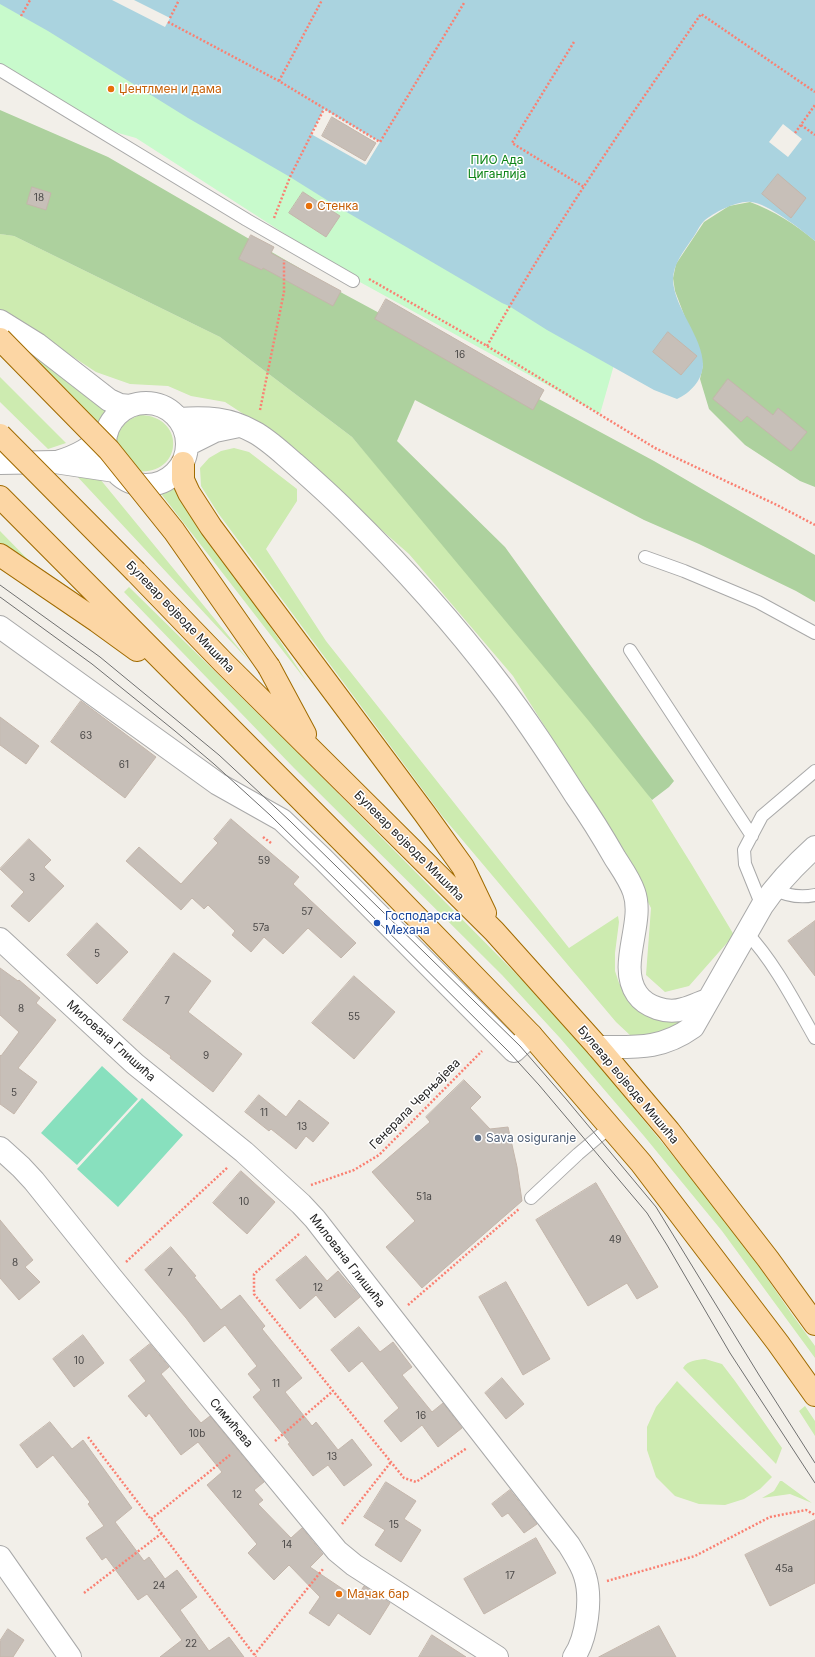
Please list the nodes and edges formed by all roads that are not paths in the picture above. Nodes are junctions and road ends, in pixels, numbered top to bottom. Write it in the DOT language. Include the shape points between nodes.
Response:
graph roads {
  1 [pos="0,70"];
  2 [pos="358,278"];
  3 [pos="0,321"];
  4 [pos="0,339"];
  5 [pos="130,406"];
  6 [pos="179,419"];
  7 [pos="248,429"];
  8 [pos="106,432"];
  9 [pos="0,435"];
  10 [pos="185,454"];
  11 [pos="55,462"];
  12 [pos="0,463"];
  13 [pos="115,471"];
  14 [pos="0,497"];
  15 [pos="0,555"];
  16 [pos="645,556"];
  17 [pos="0,627"];
  18 [pos="815,633"];
  19 [pos="630,650"];
  20 [pos="217,715"];
  21 [pos="316,755"];
  22 [pos="815,771"];
  23 [pos="752,836"];
  24 [pos="815,847"];
  25 [pos="815,895"];
  26 [pos="768,897"];
  27 [pos="494,931"];
  28 [pos="746,932"];
  29 [pos="0,939"];
  30 [pos="707,1000"];
  31 [pos="531,1035"];
  32 [pos="815,1038"];
  33 [pos="598,1047"];
  34 [pos="610,1127"];
  35 [pos="3,1156"];
  36 [pos="531,1198"];
  37 [pos="815,1324"];
  38 [pos="815,1396"];
  39 [pos="0,1557"];
  40 [pos="576,1656"];
  41 [pos="70,1657"];
  42 [pos="498,1657"];
  1 -- 2 [label="lane" via="283,241"];
  3 -- 5 [label="street" via="37,344 109,400"];
  4 -- 21 [label="main road, bridge" via="109,450 174,531 269,667"];
  5 -- 6 [label="street" via="151,403 167,409"];
  5 -- 8 [label="street" via="120,412"];
  6 -- 7 [label="street" via="216,418"];
  6 -- 10 [label="street" via="185,432"];
  7 -- 10 [label="street" via="215,431"];
  7 -- 30 [label="street" via="281,452 327,492 416,582 498,682 556,765 602,836 634,893 636,912 630,971 637,994 646,1003 668,1011 682,1010"];
  8 -- 11 [label="street" via="86,451"];
  8 -- 13 [label="street" via="106,452"];
  9 -- 21 [label="main road, Булевар војводе Мишића, bridge"];
  10 -- 13 [label="street" via="176,472 167,479 151,484 134,483"];
  10 -- 27 [label="main road" via="183,480 188,493 442,838 462,867"];
  11 -- 12 [label="street"];
  11 -- 13 [label="street"];
  14 -- 20 [label="main road"];
  15 -- 20 [label="main road" via="120,637"];
  16 -- 18 [label="lane" via="758,602"];
  17 -- 31 [label="street" via="218,784 282,820 514,1050"];
  19 -- 23 [label="lane"];
  20 -- 31 [label="main road"];
  21 -- 27 [label="main road, Булевар војводе Мишића"];
  22 -- 23 [label="lane" via="762,816"];
  23 -- 26 [label="lane" via="744,850 745,864"];
  24 -- 26 [label="street" via="800,860"];
  25 -- 26 [label="lane" via="800,897 784,894"];
  26 -- 28 [label="street"];
  27 -- 33 [label="main road, Булевар војводе Мишића"];
  28 -- 30 [label="street"];
  28 -- 32 [label="lane" via="775,969"];
  29 -- 40 [label="street, Милована Глишића" via="135,1064 244,1152 315,1220 569,1545 580,1563 588,1587 588,1610 584,1634"];
  30 -- 33 [label="street" via="693,1027 681,1035 647,1047"];
  31 -- 34 [label="main road"];
  33 -- 37 [label="main road, Булевар војводе Мишића" via="669,1132"];
  34 -- 36 [label="lane"];
  34 -- 38 [label="main road" via="778,1343"];
  35 -- 42 [label="street, Симићева" via="34,1181 337,1551 354,1565"];
  39 -- 41 [label="street"];
}
